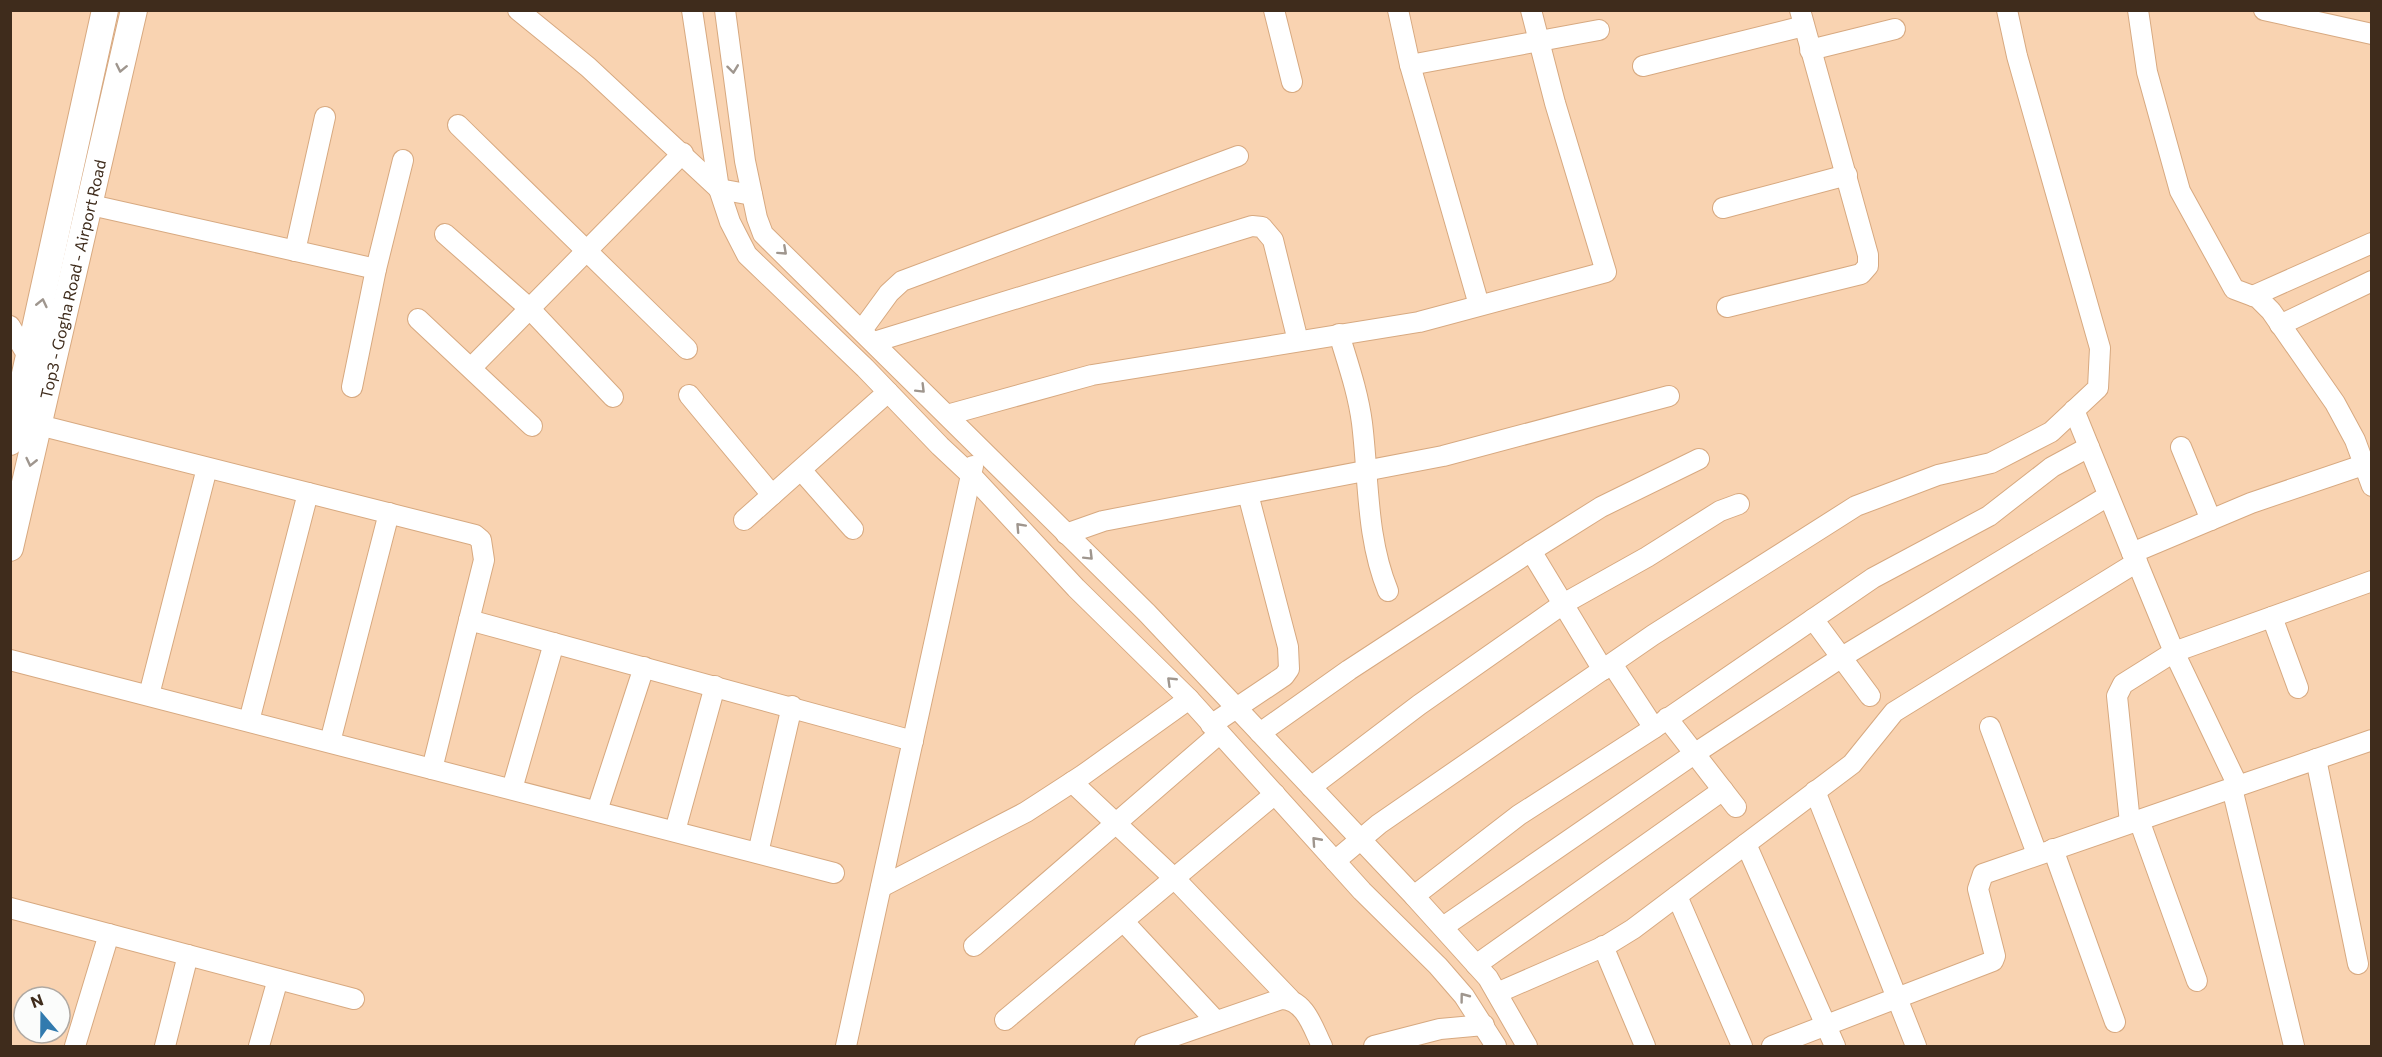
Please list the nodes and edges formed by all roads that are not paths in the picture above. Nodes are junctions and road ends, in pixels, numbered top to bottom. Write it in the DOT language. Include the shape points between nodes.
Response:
graph roads {
  1 [pos="105,10"];
  2 [pos="134,10"];
  3 [pos="518,10"];
  4 [pos="692,10"];
  5 [pos="725,10"];
  6 [pos="1274,10"];
  7 [pos="1398,10"];
  8 [pos="1532,10"];
  9 [pos="2007,10"];
  10 [pos="2138,10"];
  11 [pos="2264,10"];
  12 [pos="1802,18"];
  13 [pos="1895,28"];
  14 [pos="1599,30"];
  15 [pos="2372,34"];
  16 [pos="1539,41"];
  17 [pos="1810,50"];
  18 [pos="1410,66"];
  19 [pos="1643,66"];
  20 [pos="1292,82"];
  21 [pos="325,117"];
  22 [pos="458,125"];
  23 [pos="683,153"];
  24 [pos="1238,156"];
  25 [pos="403,160"];
  26 [pos="1847,175"];
  27 [pos="719,189"];
  28 [pos="752,195"];
  29 [pos="91,205"];
  30 [pos="1723,207"];
  31 [pos="445,234"];
  32 [pos="2372,243"];
  33 [pos="586,250"];
  34 [pos="295,251"];
  35 [pos="376,269"];
  36 [pos="2372,281"];
  37 [pos="2253,296"];
  38 [pos="1479,305"];
  39 [pos="1727,307"];
  40 [pos="529,308"];
  41 [pos="418,318"];
  42 [pos="2280,325"];
  43 [pos="10,326"];
  44 [pos="1339,334"];
  45 [pos="868,336"];
  46 [pos="1298,341"];
  47 [pos="687,349"];
  48 [pos="29,358"];
  49 [pos="471,368"];
  50 [pos="352,387"];
  51 [pos="888,392"];
  52 [pos="689,395"];
  53 [pos="1669,396"];
  54 [pos="613,397"];
  55 [pos="2074,410"];
  56 [pos="20,415"];
  57 [pos="947,415"];
  58 [pos="532,426"];
  59 [pos="978,447"];
  60 [pos="2089,447"];
  61 [pos="2181,447"];
  62 [pos="1699,459"];
  63 [pos="2368,464"];
  64 [pos="207,468"];
  65 [pos="801,470"];
  66 [pos="1367,471"];
  67 [pos="971,475"];
  68 [pos="2372,486"];
  69 [pos="308,493"];
  70 [pos="1248,494"];
  71 [pos="772,495"];
  72 [pos="2108,496"];
  73 [pos="1739,504"];
  74 [pos="389,513"];
  75 [pos="744,520"];
  76 [pos="2211,520"];
  77 [pos="854,529"];
  78 [pos="1066,534"];
  79 [pos="10,548"];
  80 [pos="1531,551"];
  81 [pos="2134,557"];
  82 [pos="2372,581"];
  83 [pos="1388,591"];
  84 [pos="1563,604"];
  85 [pos="2272,617"];
  86 [pos="1814,618"];
  87 [pos="469,620"];
  88 [pos="554,643"];
  89 [pos="2174,652"];
  90 [pos="1842,657"];
  91 [pos="10,660"];
  92 [pos="644,667"];
  93 [pos="1607,667"];
  94 [pos="715,686"];
  95 [pos="2298,688"];
  96 [pos="149,695"];
  97 [pos="1870,696"];
  98 [pos="1189,699"];
  99 [pos="792,706"];
  100 [pos="1237,709"];
  101 [pos="249,721"];
  102 [pos="1660,723"];
  103 [pos="1990,727"];
  104 [pos="1215,730"];
  105 [pos="1260,733"];
  106 [pos="2372,740"];
  107 [pos="913,741"];
  108 [pos="330,742"];
  109 [pos="1694,754"];
  110 [pos="2316,759"];
  111 [pos="432,769"];
  112 [pos="1072,782"];
  113 [pos="1311,787"];
  114 [pos="2235,787"];
  115 [pos="512,789"];
  116 [pos="1723,790"];
  117 [pos="1815,791"];
  118 [pos="1275,794"];
  119 [pos="1736,807"];
  120 [pos="597,811"];
  121 [pos="2134,821"];
  122 [pos="1115,824"];
  123 [pos="675,831"];
  124 [pos="1361,840"];
  125 [pos="1746,844"];
  126 [pos="2045,851"];
  127 [pos="758,852"];
  128 [pos="1335,861"];
  129 [pos="834,873"];
  130 [pos="1175,879"];
  131 [pos="881,887"];
  132 [pos="1414,896"];
  133 [pos="1677,896"];
  134 [pos="10,908"];
  135 [pos="1124,922"];
  136 [pos="1443,927"];
  137 [pos="109,934"];
  138 [pos="974,946"];
  139 [pos="1603,946"];
  140 [pos="188,955"];
  141 [pos="2358,964"];
  142 [pos="1476,966"];
  143 [pos="278,979"];
  144 [pos="2197,981"];
  145 [pos="1497,993"];
  146 [pos="354,999"];
  147 [pos="1290,999"];
  148 [pos="1899,999"];
  149 [pos="1005,1020"];
  150 [pos="1216,1021"];
  151 [pos="2115,1022"];
  152 [pos="1484,1025"];
  153 [pos="1825,1025"];
  154 [pos="75,1047"];
  155 [pos="165,1047"];
  156 [pos="259,1047"];
  157 [pos="846,1047"];
  158 [pos="1145,1047"];
  159 [pos="1322,1047"];
  160 [pos="1374,1047"];
  161 [pos="1496,1047"];
  162 [pos="1527,1047"];
  163 [pos="1645,1047"];
  164 [pos="1742,1047"];
  165 [pos="1772,1047"];
  166 [pos="1835,1047"];
  167 [pos="1916,1047"];
  168 [pos="2294,1047"];
  48 -- 1 [label="main road, one-way"];
  2 -- 29 [label="main road, Top3 - Gogha Road - Airport Road, one-way"];
  3 -- 23 [label="street"];
  4 -- 27 [label="street"];
  5 -- 28 [label="street, one-way"];
  6 -- 20 [label="street"];
  7 -- 18 [label="street"];
  8 -- 16 [label="street"];
  9 -- 55 [label="street" via="2100,348 2098,388"];
  10 -- 37 [label="street" via="2147,72 2180,191 2234,289"];
  11 -- 15 [label="street"];
  12 -- 17 [label="street"];
  12 -- 19 [label="street"];
  13 -- 17 [label="street"];
  14 -- 16 [label="street"];
  16 -- 18 [label="street"];
  16 -- 38 [label="street" via="1606,272"];
  17 -- 26 [label="street"];
  18 -- 38 [label="street"];
  21 -- 34 [label="street"];
  22 -- 33 [label="street"];
  23 -- 27 [label="street"];
  23 -- 33 [label="street"];
  24 -- 45 [label="street" via="902,281 889,293"];
  25 -- 35 [label="street"];
  26 -- 30 [label="street"];
  26 -- 39 [label="street" via="1868,266 1860,274"];
  27 -- 28 [label="street"];
  27 -- 51 [label="street" via="747,255"];
  28 -- 45 [label="street, one-way" via="764,234"];
  29 -- 34 [label="street"];
  29 -- 56 [label="main road, Top3 - Gogha Road - Airport Road"];
  31 -- 40 [label="street"];
  32 -- 37 [label="street"];
  33 -- 40 [label="street"];
  33 -- 47 [label="street"];
  34 -- 35 [label="street"];
  35 -- 50 [label="street"];
  36 -- 42 [label="street"];
  37 -- 42 [label="street"];
  38 -- 44 [label="street" via="1419,322"];
  40 -- 49 [label="street"];
  40 -- 54 [label="street"];
  41 -- 49 [label="street"];
  42 -- 63 [label="street" via="2335,403"];
  43 -- 48 [label="street"];
  44 -- 46 [label="street"];
  44 -- 66 [label="street" via="1353,376"];
  45 -- 46 [label="street" via="1252,226 1262,227 1273,240"];
  45 -- 57 [label="street, one-way"];
  46 -- 57 [label="street" via="1092,375"];
  48 -- 56 [label="main road"];
  49 -- 58 [label="street"];
  51 -- 65 [label="street"];
  51 -- 67 [label="street"];
  52 -- 71 [label="street"];
  53 -- 66 [label="street" via="1443,456"];
  55 -- 60 [label="street"];
  55 -- 93 [label="street" via="2051,432 1991,463 1938,475 1856,506"];
  56 -- 64 [label="street"];
  56 -- 79 [label="main road, Top3 - Gogha Road - Airport Road, one-way"];
  57 -- 59 [label="street"];
  59 -- 67 [label="street"];
  59 -- 78 [label="street"];
  60 -- 72 [label="street"];
  60 -- 86 [label="street" via="2052,467 1989,516 1873,578"];
  61 -- 76 [label="street"];
  62 -- 80 [label="street" via="1601,507"];
  63 -- 68 [label="street"];
  63 -- 76 [label="street"];
  64 -- 69 [label="street"];
  64 -- 96 [label="street"];
  65 -- 71 [label="street"];
  65 -- 77 [label="street"];
  66 -- 70 [label="street"];
  66 -- 83 [label="street" via="1370,524 1378,566"];
  98 -- 67 [label="street, one-way" via="1076,588"];
  67 -- 107 [label="street"];
  69 -- 74 [label="street"];
  69 -- 101 [label="street"];
  70 -- 78 [label="street" via="1103,521"];
  70 -- 100 [label="street" via="1290,658 1284,676"];
  71 -- 75 [label="street"];
  72 -- 81 [label="street"];
  72 -- 90 [label="street"];
  73 -- 84 [label="street" via="1720,511"];
  74 -- 87 [label="street" via="475,535 481,540 484,560"];
  74 -- 108 [label="street"];
  76 -- 81 [label="street"];
  78 -- 100 [label="street, one-way"];
  80 -- 84 [label="street"];
  80 -- 105 [label="street"];
  81 -- 89 [label="street"];
  81 -- 117 [label="street" via="1894,712 1861,756"];
  82 -- 85 [label="street"];
  84 -- 93 [label="street"];
  84 -- 113 [label="street"];
  85 -- 89 [label="street"];
  85 -- 95 [label="street"];
  86 -- 90 [label="street"];
  86 -- 102 [label="street"];
  87 -- 88 [label="street"];
  87 -- 111 [label="street"];
  88 -- 92 [label="street"];
  88 -- 115 [label="street"];
  89 -- 114 [label="street"];
  89 -- 121 [label="street" via="2118,690"];
  90 -- 97 [label="street"];
  90 -- 109 [label="street"];
  91 -- 96 [label="street"];
  92 -- 94 [label="street"];
  92 -- 120 [label="street"];
  93 -- 102 [label="street"];
  93 -- 124 [label="street"];
  94 -- 99 [label="street"];
  94 -- 123 [label="street"];
  96 -- 101 [label="street"];
  98 -- 104 [label="street"];
  98 -- 112 [label="street"];
  99 -- 107 [label="street"];
  99 -- 127 [label="street"];
  100 -- 104 [label="street"];
  100 -- 105 [label="street"];
  101 -- 108 [label="street"];
  102 -- 109 [label="street"];
  102 -- 132 [label="street" via="1519,815"];
  103 -- 126 [label="street"];
  104 -- 118 [label="street"];
  104 -- 122 [label="street"];
  105 -- 113 [label="street"];
  106 -- 110 [label="street"];
  107 -- 131 [label="street"];
  108 -- 111 [label="street"];
  109 -- 116 [label="street"];
  109 -- 136 [label="street"];
  110 -- 114 [label="street"];
  110 -- 141 [label="street"];
  111 -- 115 [label="street"];
  112 -- 122 [label="street"];
  112 -- 131 [label="street" via="1026,812"];
  113 -- 124 [label="street"];
  114 -- 121 [label="street"];
  114 -- 168 [label="street"];
  115 -- 120 [label="street"];
  116 -- 119 [label="street"];
  116 -- 142 [label="street"];
  117 -- 125 [label="street"];
  117 -- 148 [label="street"];
  128 -- 118 [label="street, one-way"];
  118 -- 130 [label="street"];
  120 -- 123 [label="street"];
  121 -- 126 [label="street"];
  121 -- 144 [label="street"];
  122 -- 130 [label="street"];
  122 -- 138 [label="street"];
  123 -- 127 [label="street"];
  124 -- 128 [label="street"];
  124 -- 132 [label="street"];
  125 -- 133 [label="street"];
  125 -- 153 [label="street"];
  126 -- 148 [label="street" via="1990,870 1979,881 1993,960"];
  126 -- 151 [label="street"];
  127 -- 129 [label="street"];
  152 -- 128 [label="street, one-way" via="1438,966"];
  130 -- 135 [label="street"];
  130 -- 147 [label="street"];
  131 -- 157 [label="street"];
  132 -- 136 [label="street"];
  133 -- 139 [label="street"];
  133 -- 164 [label="street"];
  134 -- 137 [label="street"];
  135 -- 149 [label="street"];
  135 -- 150 [label="street"];
  136 -- 142 [label="street"];
  137 -- 140 [label="street"];
  137 -- 154 [label="street"];
  139 -- 145 [label="street"];
  139 -- 163 [label="street"];
  140 -- 143 [label="street"];
  140 -- 155 [label="street"];
  142 -- 145 [label="street"];
  143 -- 146 [label="street"];
  143 -- 156 [label="street"];
  145 -- 162 [label="street"];
  147 -- 150 [label="street"];
  147 -- 159 [label="street" via="1304,1010"];
  148 -- 153 [label="street"];
  148 -- 167 [label="street"];
  150 -- 158 [label="street"];
  152 -- 160 [label="street" via="1440,1029"];
  152 -- 161 [label="street"];
  153 -- 165 [label="street"];
  153 -- 166 [label="street"];
}
